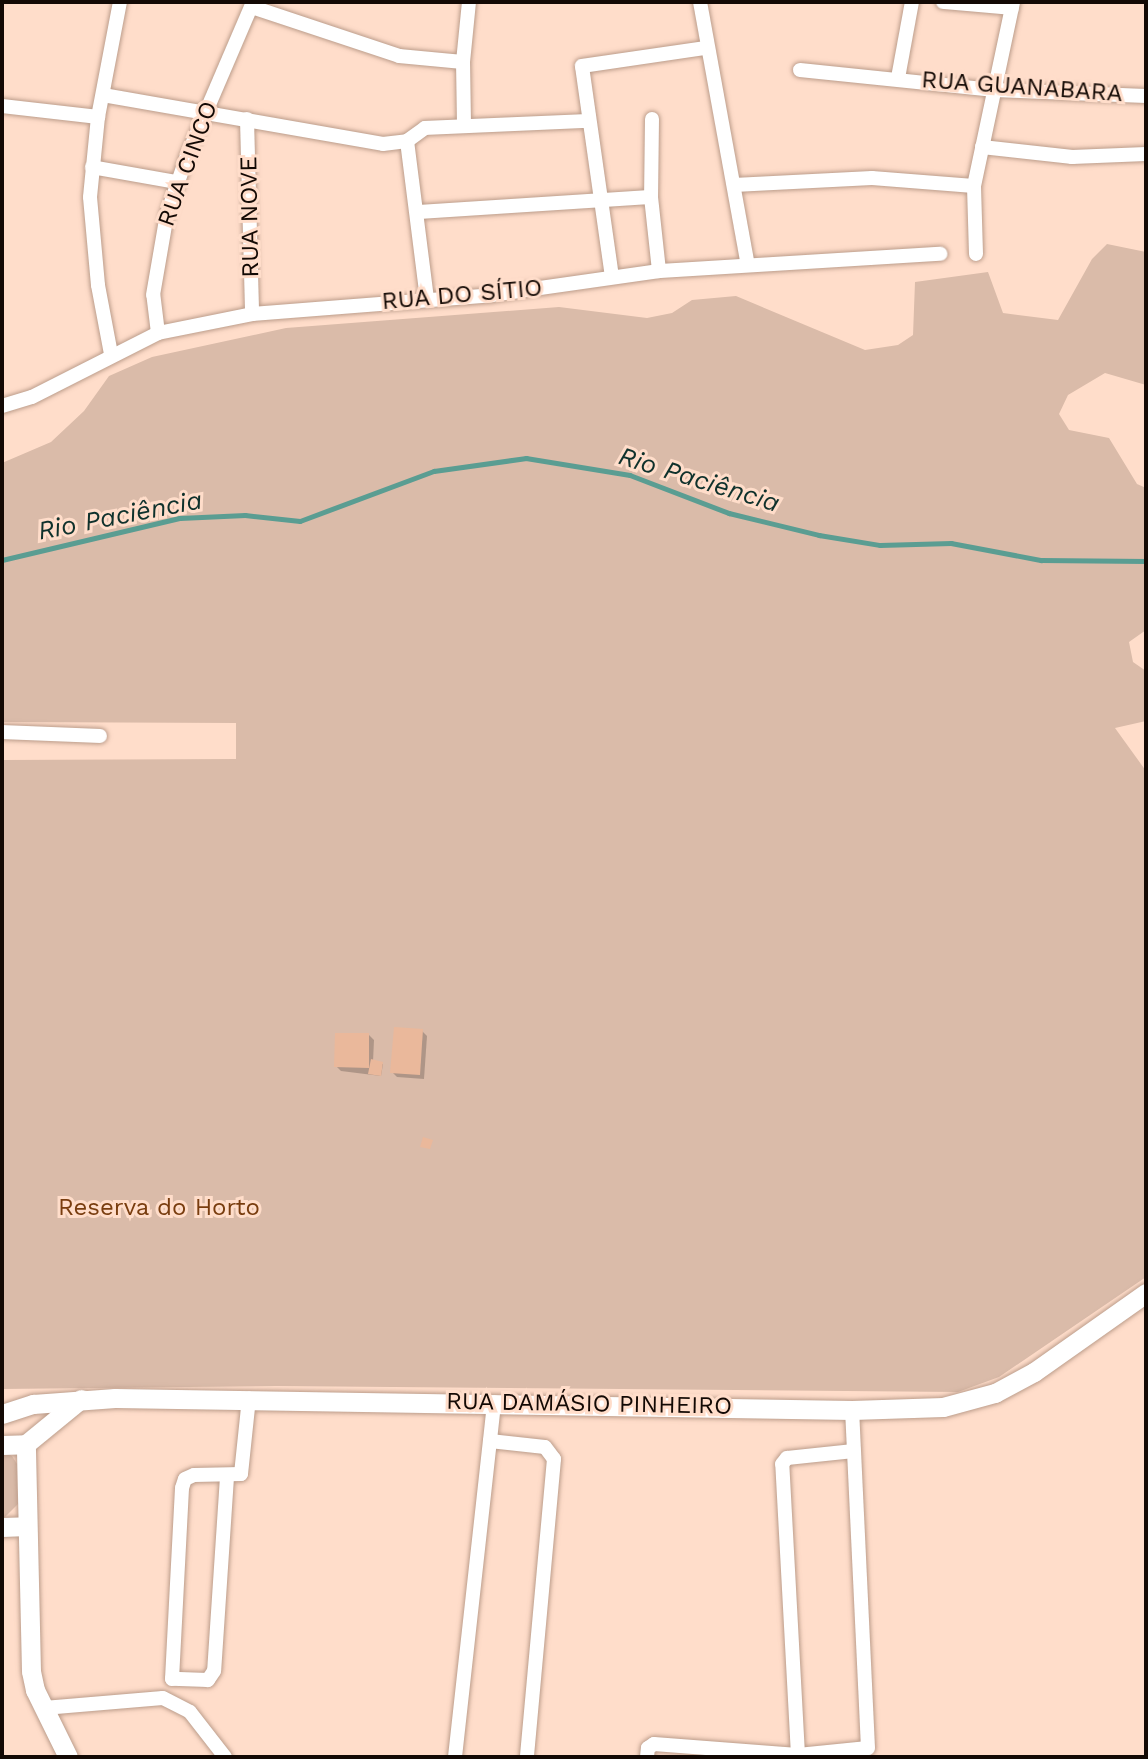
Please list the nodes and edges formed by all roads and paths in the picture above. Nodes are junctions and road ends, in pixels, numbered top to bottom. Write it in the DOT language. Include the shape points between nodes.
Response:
graph roads {
  1 [pos="120,2"];
  2 [pos="470,2"];
  3 [pos="700,2"];
  4 [pos="912,2"];
  5 [pos="943,2"];
  6 [pos="252,4"];
  7 [pos="1012,5"];
  8 [pos="706,48"];
  9 [pos="463,62"];
  10 [pos="800,70"];
  11 [pos="898,78"];
  12 [pos="995,90"];
  13 [pos="103,94"];
  14 [pos="1146,96"];
  15 [pos="2,106"];
  16 [pos="206,111"];
  17 [pos="98,117"];
  18 [pos="247,119"];
  19 [pos="652,119"];
  20 [pos="587,121"];
  21 [pos="464,124"];
  22 [pos="407,141"];
  23 [pos="982,147"];
  24 [pos="1146,154"];
  25 [pos="92,167"];
  26 [pos="177,182"];
  27 [pos="734,185"];
  28 [pos="974,186"];
  29 [pos="651,197"];
  30 [pos="598,202"];
  31 [pos="418,212"];
  32 [pos="940,254"];
  33 [pos="976,254"];
  34 [pos="748,265"];
  35 [pos="659,271"];
  36 [pos="612,277"];
  37 [pos="427,299"];
  38 [pos="252,314"];
  39 [pos="158,333"];
  40 [pos="111,354"];
  41 [pos="2,406"];
  42 [pos="2,732"];
  43 [pos="100,736"];
  44 [pos="1146,1293"];
  45 [pos="249,1398"];
  46 [pos="82,1399"];
  47 [pos="494,1402"];
  48 [pos="852,1410"];
  49 [pos="2,1414"];
  50 [pos="490,1441"];
  51 [pos="26,1444"];
  52 [pos="2,1445"];
  53 [pos="854,1451"];
  54 [pos="227,1477"];
  55 [pos="27,1526"];
  56 [pos="2,1527"];
  57 [pos="44,1708"];
  58 [pos="798,1755"];
  59 [pos="68,1757"];
  60 [pos="225,1757"];
  61 [pos="455,1757"];
  62 [pos="527,1757"];
  63 [pos="647,1757"];
  1 -- 13 [label="street"];
  2 -- 9 [label="street"];
  3 -- 8 [label="street"];
  4 -- 11 [label="street, RUA GUANABARA"];
  5 -- 7 [label="street"];
  6 -- 9 [label="street" via="400,56"];
  6 -- 16 [label="street, RUA CINCO"];
  7 -- 12 [label="street"];
  8 -- 20 [label="street" via="583,66"];
  8 -- 27 [label="street"];
  9 -- 21 [label="street"];
  10 -- 11 [label="street, RUA GUANABARA"];
  11 -- 12 [label="street, RUA GUANABARA"];
  12 -- 14 [label="street, RUA GUANABARA"];
  12 -- 23 [label="street"];
  13 -- 16 [label="street"];
  13 -- 17 [label="street"];
  15 -- 17 [label="street"];
  16 -- 18 [label="street"];
  16 -- 26 [label="street, RUA CINCO"];
  17 -- 25 [label="street"];
  18 -- 22 [label="street" via="383,144"];
  18 -- 38 [label="street, RUA NOVE"];
  19 -- 29 [label="street"];
  20 -- 21 [label="street"];
  20 -- 30 [label="street"];
  21 -- 22 [label="street" via="425,128"];
  22 -- 31 [label="street"];
  23 -- 24 [label="street" via="1072,157"];
  23 -- 28 [label="street"];
  25 -- 26 [label="street"];
  25 -- 40 [label="street" via="96,264"];
  26 -- 39 [label="street, RUA CINCO" via="157,254 153,295"];
  27 -- 28 [label="street" via="872,178"];
  27 -- 34 [label="street"];
  28 -- 33 [label="street"];
  29 -- 30 [label="street"];
  29 -- 35 [label="street"];
  30 -- 31 [label="street"];
  30 -- 36 [label="street"];
  31 -- 37 [label="street"];
  32 -- 34 [label="street, RUA DO SÍTIO"];
  34 -- 35 [label="street, RUA DO SÍTIO"];
  35 -- 36 [label="street, RUA DO SÍTIO"];
  36 -- 37 [label="street, RUA DO SÍTIO" via="491,295"];
  37 -- 38 [label="street, RUA DO SÍTIO"];
  38 -- 39 [label="street, RUA DO SÍTIO"];
  39 -- 40 [label="street, RUA DO SÍTIO"];
  40 -- 41 [label="street, RUA DO SÍTIO" via="32,397"];
  42 -- 43 [label="street"];
  44 -- 48 [label="street, RUA DAMÁSIO PINHEIRO" via="995,1394 943,1407"];
  45 -- 46 [label="street, RUA DAMÁSIO PINHEIRO"];
  45 -- 47 [label="street, RUA DAMÁSIO PINHEIRO"];
  45 -- 54 [label="street" via="243,1469 241,1474"];
  46 -- 49 [label="street, RUA DAMÁSIO PINHEIRO" via="33,1404"];
  46 -- 51 [label="street"];
  47 -- 48 [label="street, RUA DAMÁSIO PINHEIRO"];
  47 -- 50 [label="street"];
  48 -- 53 [label="street"];
  50 -- 61 [label="street"];
  50 -- 62 [label="street" via="545,1447 554,1460"];
  51 -- 52 [label="street"];
  51 -- 55 [label="street"];
  53 -- 58 [label="street" via="787,1458 782,1464"];
  53 -- 58 [label="street" via="870,1744 865,1749"];
  54 -- 54 [label="street" via="194,1475 185,1479 182,1488 172,1679 208,1680 214,1671"];
  55 -- 56 [label="street"];
  55 -- 57 [label="street" via="29,1644 36,1690"];
  57 -- 59 [label="street"];
  57 -- 60 [label="street" via="163,1698 190,1712"];
  58 -- 63 [label="street" via="654,1744"];
}
